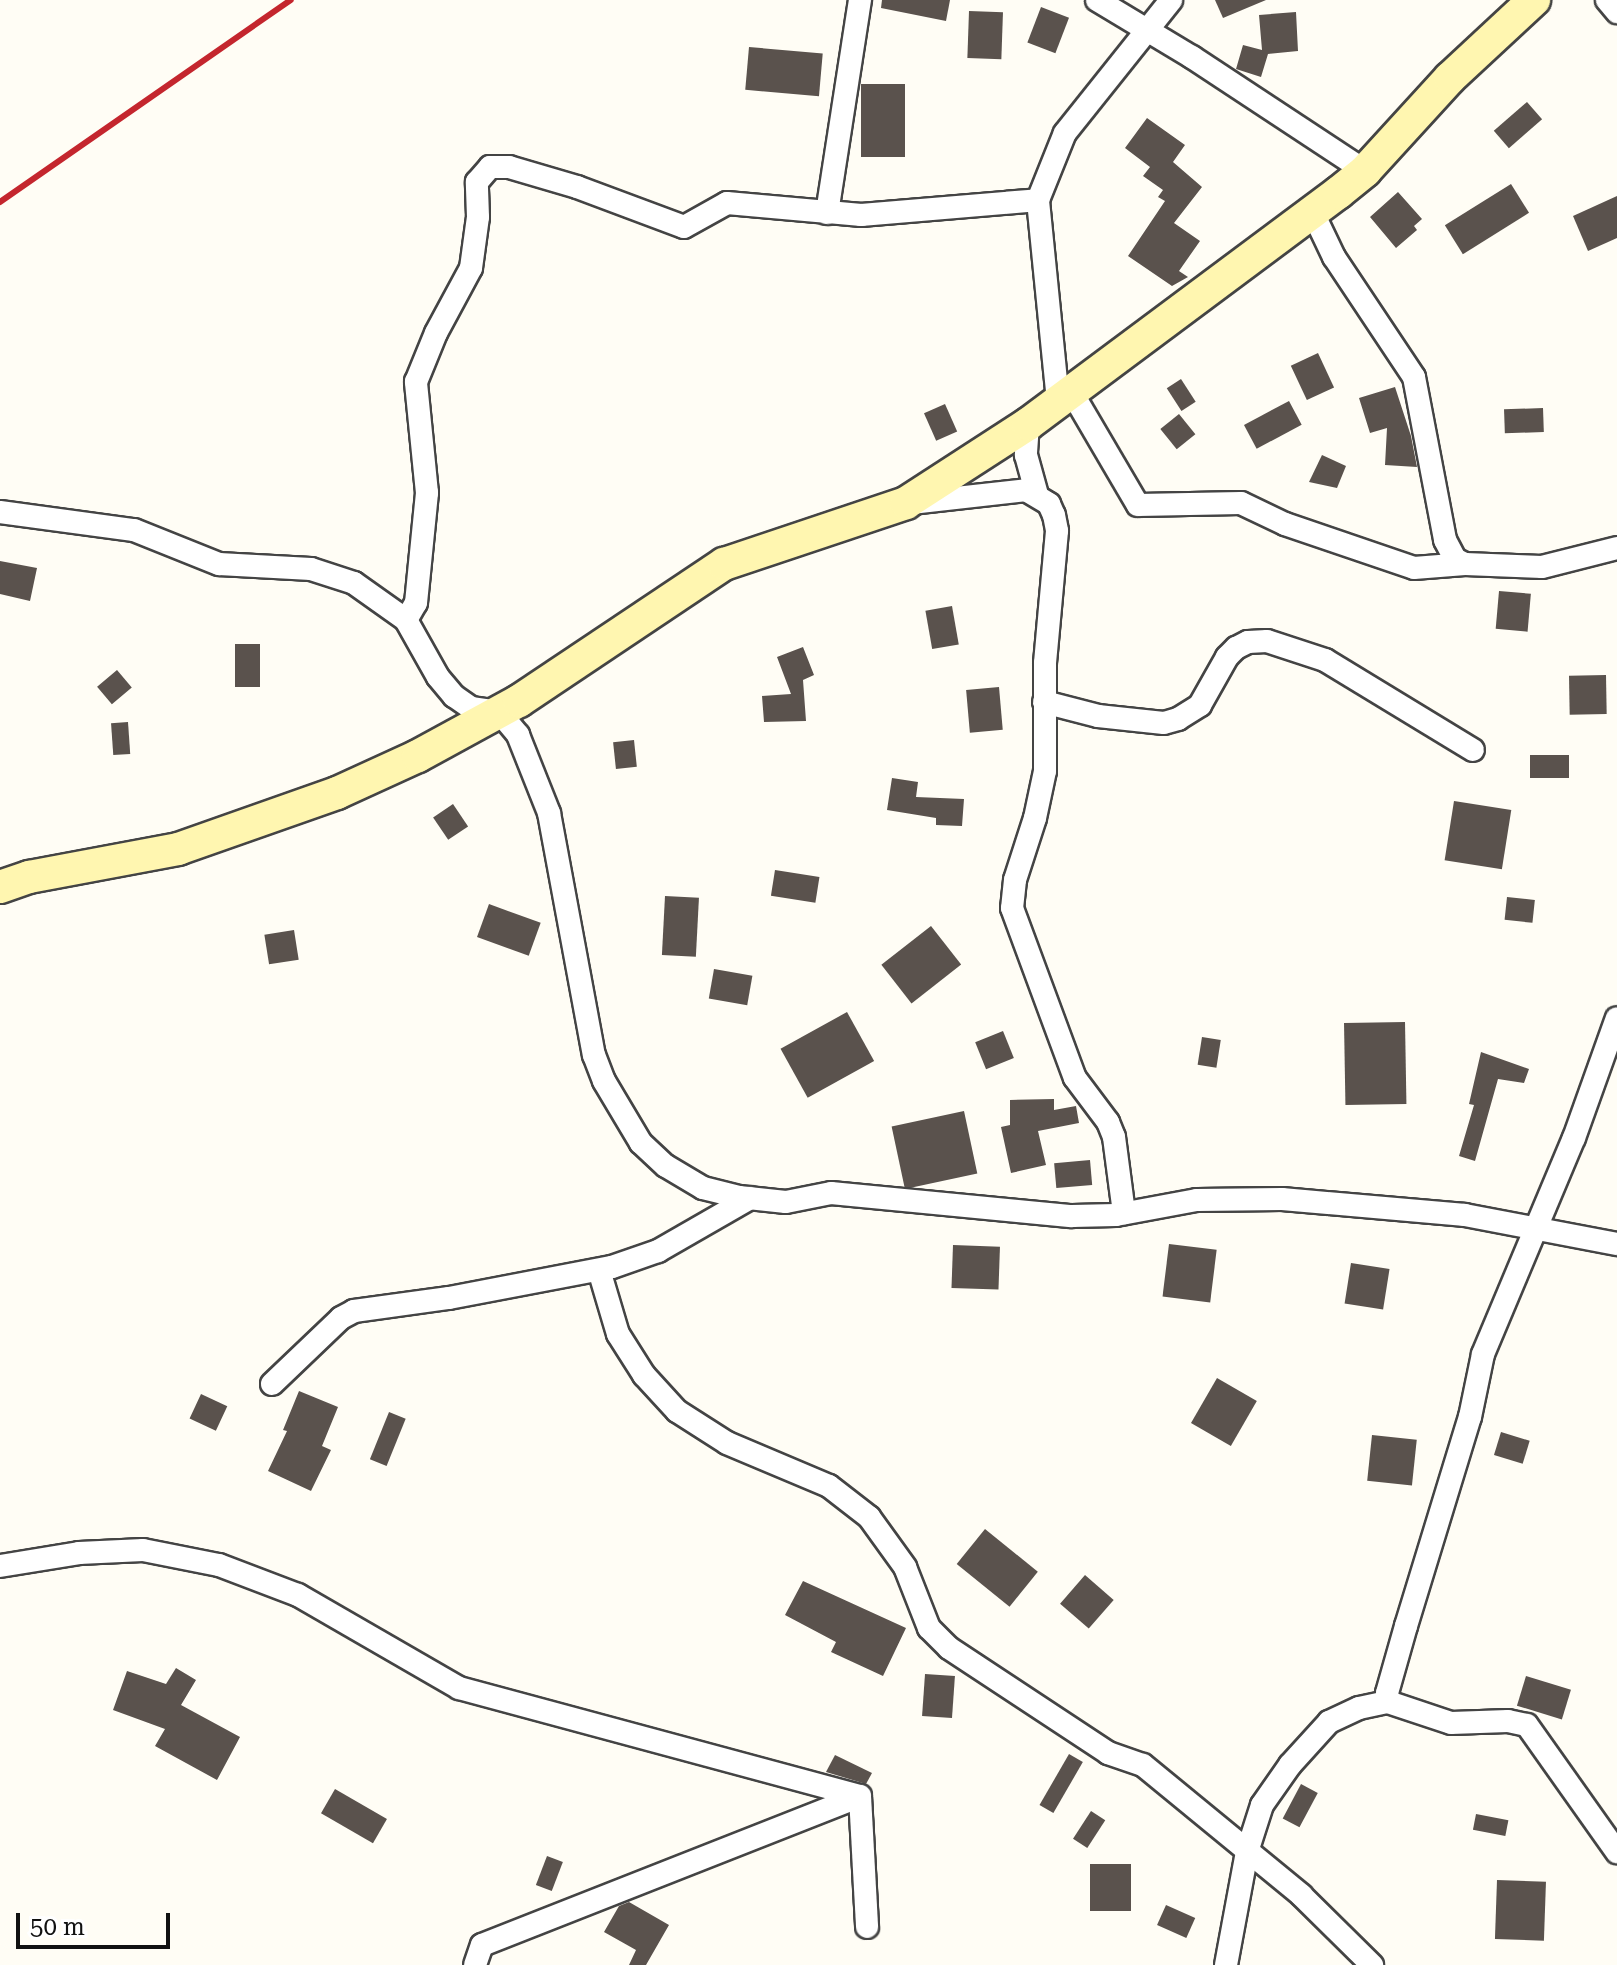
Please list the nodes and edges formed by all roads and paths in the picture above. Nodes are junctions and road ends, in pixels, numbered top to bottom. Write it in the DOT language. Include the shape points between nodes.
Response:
graph roads {
  1 [pos="860,0"];
  2 [pos="1097,0"];
  3 [pos="1171,0"];
  4 [pos="1534,0"];
  5 [pos="1607,0"];
  6 [pos="1617,12"];
  7 [pos="1147,33"];
  8 [pos="1365,171"];
  9 [pos="1038,200"];
  10 [pos="827,213"];
  11 [pos="1313,213"];
  12 [pos="1064,396"];
  13 [pos="1028,424"];
  14 [pos="1037,495"];
  15 [pos="906,503"];
  16 [pos="0,512"];
  17 [pos="1617,548"];
  18 [pos="1465,564"];
  19 [pos="406,620"];
  20 [pos="1044,702"];
  21 [pos="499,712"];
  22 [pos="1473,750"];
  23 [pos="0,887"];
  24 [pos="1617,1018"];
  25 [pos="750,1198"];
  26 [pos="1124,1213"];
  27 [pos="1538,1228"];
  28 [pos="1617,1244"];
  29 [pos="599,1270"];
  30 [pos="272,1384"];
  31 [pos="0,1566"];
  32 [pos="1388,1702"];
  33 [pos="860,1796"];
  34 [pos="1247,1852"];
  35 [pos="1617,1852"];
  36 [pos="867,1927"];
  37 [pos="475,1965"];
  38 [pos="1226,1965"];
  39 [pos="1372,1965"];
  1 -- 10 [label="street"];
  2 -- 7 [label="street"];
  3 -- 7 [label="street"];
  4 -- 8 [label="street" via="1450,78"];
  5 -- 6 [label="street"];
  7 -- 8 [label="street"];
  7 -- 9 [label="street" via="1065,133"];
  8 -- 11 [label="street"];
  9 -- 10 [label="street" via="861,215"];
  9 -- 12 [label="street"];
  10 -- 19 [label="street" via="727,203 684,227 509,167 483,173 477,182 471,268 416,382 427,493 416,603"];
  11 -- 12 [label="street"];
  11 -- 18 [label="street" via="1334,257 1414,377 1445,540 1455,559"];
  12 -- 13 [label="street"];
  12 -- 18 [label="street" via="1138,505 1235,502 1399,565"];
  13 -- 14 [label="street" via="1026,455"];
  13 -- 15 [label="street"];
  14 -- 15 [label="street" via="1026,490"];
  14 -- 20 [label="street" via="1049,504 1057,531"];
  15 -- 21 [label="street" via="724,564 581,663"];
  16 -- 19 [label="street" via="134,530 219,564 311,569 354,583"];
  17 -- 18 [label="street" via="1542,567"];
  19 -- 21 [label="street" via="454,696 471,708"];
  20 -- 22 [label="street" via="1098,716 1164,723 1200,705 1236,648 1267,641 1325,660"];
  20 -- 26 [label="street" via="1043,791 1015,880 1012,908 1075,1078 1114,1137"];
  21 -- 23 [label="street" via="337,793 220,837"];
  21 -- 25 [label="street" via="530,758 546,805 594,1055 604,1081 641,1143 666,1166 703,1188"];
  24 -- 27 [label="street"];
  25 -- 26 [label="street" via="786,1202 831,1193 1072,1216"];
  25 -- 29 [label="street" via="658,1251"];
  26 -- 27 [label="street" via="1197,1200 1282,1199 1465,1215"];
  27 -- 28 [label="street"];
  27 -- 32 [label="street" via="1483,1354 1470,1417"];
  29 -- 30 [label="street" via="354,1311"];
  29 -- 34 [label="street" via="618,1334 644,1375 677,1411 727,1443 829,1486 869,1517 895,1550 929,1628 949,1648 1108,1753 1143,1765"];
  31 -- 33 [label="street" via="79,1553 143,1550 219,1565 298,1595 459,1688"];
  32 -- 34 [label="street" via="1329,1722 1262,1805"];
  32 -- 35 [label="street" via="1451,1723 1527,1725"];
  33 -- 36 [label="street"];
  33 -- 37 [label="street" via="482,1945"];
  34 -- 38 [label="street"];
  34 -- 39 [label="street" via="1301,1895"];
}
